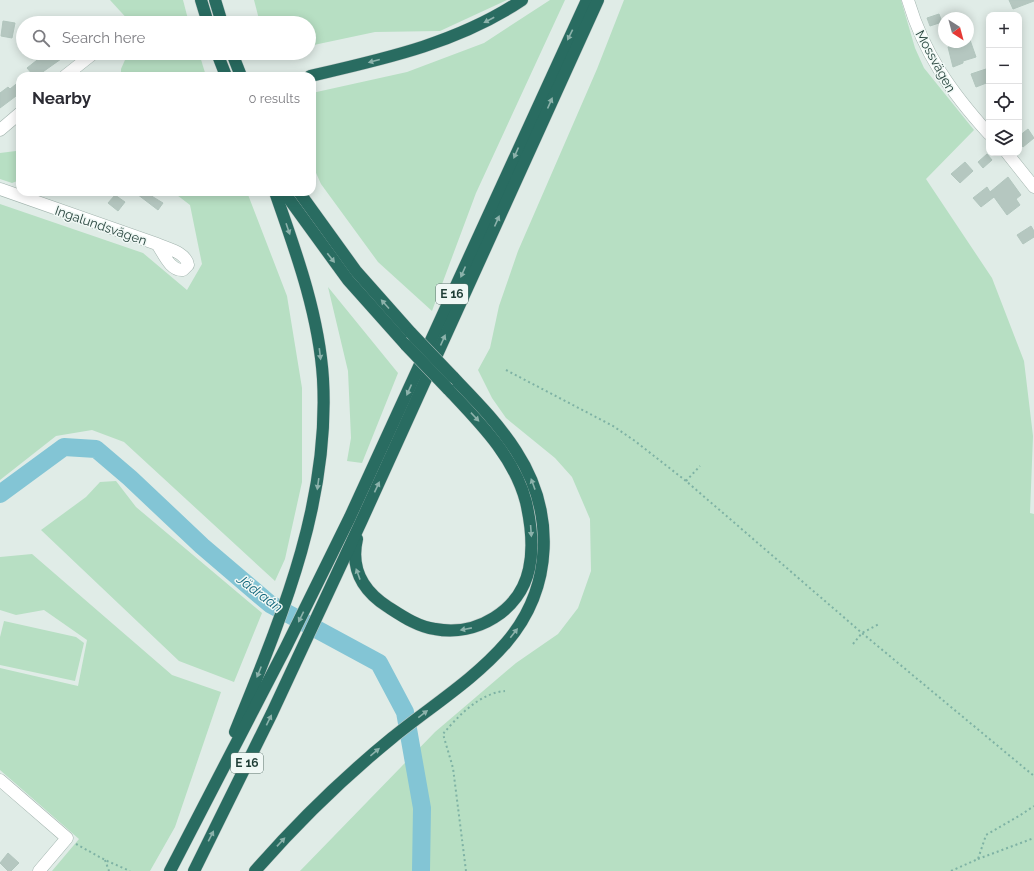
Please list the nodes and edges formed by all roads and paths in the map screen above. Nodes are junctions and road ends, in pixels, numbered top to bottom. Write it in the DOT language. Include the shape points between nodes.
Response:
graph roads {
  1 [pos="201,0"];
  2 [pos="215,0"];
  3 [pos="522,0"];
  4 [pos="587,0"];
  5 [pos="598,0"];
  6 [pos="908,0"];
  7 [pos="206,16"];
  8 [pos="220,16"];
  9 [pos="85,60"];
  10 [pos="220,60"];
  11 [pos="234,60"];
  12 [pos="71,72"];
  13 [pos="224,72"];
  14 [pos="239,72"];
  15 [pos="316,75"];
  16 [pos="16,116"];
  17 [pos="0,130"];
  18 [pos="986,131"];
  19 [pos="1009,156"];
  20 [pos="1034,187"];
  21 [pos="0,189"];
  22 [pos="16,195"];
  23 [pos="20,196"];
  24 [pos="276,196"];
  25 [pos="287,196"];
  26 [pos="302,196"];
  27 [pos="158,244"];
  28 [pos="506,370"];
  29 [pos="700,466"];
  30 [pos="686,481"];
  31 [pos="361,522"];
  32 [pos="879,624"];
  33 [pos="862,633"];
  34 [pos="853,644"];
  35 [pos="505,690"];
  36 [pos="1034,776"];
  37 [pos="0,780"];
  38 [pos="1034,806"];
  39 [pos="203,808"];
  40 [pos="66,838"];
  41 [pos="1034,838"];
  42 [pos="978,859"];
  43 [pos="104,860"];
  44 [pos="39,871"];
  45 [pos="109,871"];
  46 [pos="130,871"];
  47 [pos="170,871"];
  48 [pos="194,871"];
  49 [pos="255,871"];
  50 [pos="466,871"];
  51 [pos="951,871"];
  1 -- 7 [label="highway"];
  2 -- 8 [label="highway"];
  3 -- 15 [label="highway, one-way" via="464,33 438,43"];
  4 -- 39 [label="highway, E 16, one-way" via="316,588"];
  31 -- 5 [label="highway, E 16, one-way"];
  6 -- 18 [label="street, Mossvägen" via="922,41 942,77"];
  9 -- 12 [label="street"];
  10 -- 13 [label="highway"];
  11 -- 14 [label="highway"];
  16 -- 17 [label="street"];
  19 -- 20 [label="street"];
  21 -- 22 [label="street, Ingalundsvägen"];
  23 -- 27 [label="street, Ingalundsvägen"];
  24 -- 39 [label="highway, one-way" via="301,267 318,342 323,379 321,460 311,520 274,636"];
  25 -- 31 [label="highway, one-way, bridge" via="348,280 478,420 502,452 526,502 532,550 529,570 516,597 493,620 482,626 451,631 433,629 418,624 377,600 363,586 355,565 355,546"];
  49 -- 26 [label="highway, one-way, bridge" via="316,806 392,738 490,660 505,644 531,607 542,572 544,550 543,526 537,497 529,474 516,451 502,431 356,271"];
  28 -- 30 [label="path" via="613,426"];
  29 -- 30 [label="path"];
  30 -- 33 [label="path"];
  48 -- 31 [label="highway, E 16, one-way" via="262,734"];
  32 -- 33 [label="path"];
  33 -- 34 [label="path"];
  33 -- 36 [label="path"];
  35 -- 50 [label="path" via="494,692 479,701 454,721 443,734 453,768"];
  37 -- 40 [label="street"];
  38 -- 42 [label="path" via="986,835"];
  39 -- 47 [label="highway, E 16"];
  40 -- 43 [label="path"];
  40 -- 44 [label="street"];
  41 -- 42 [label="path"];
  42 -- 51 [label="path"];
  43 -- 45 [label="path"];
  43 -- 46 [label="path"];
}
